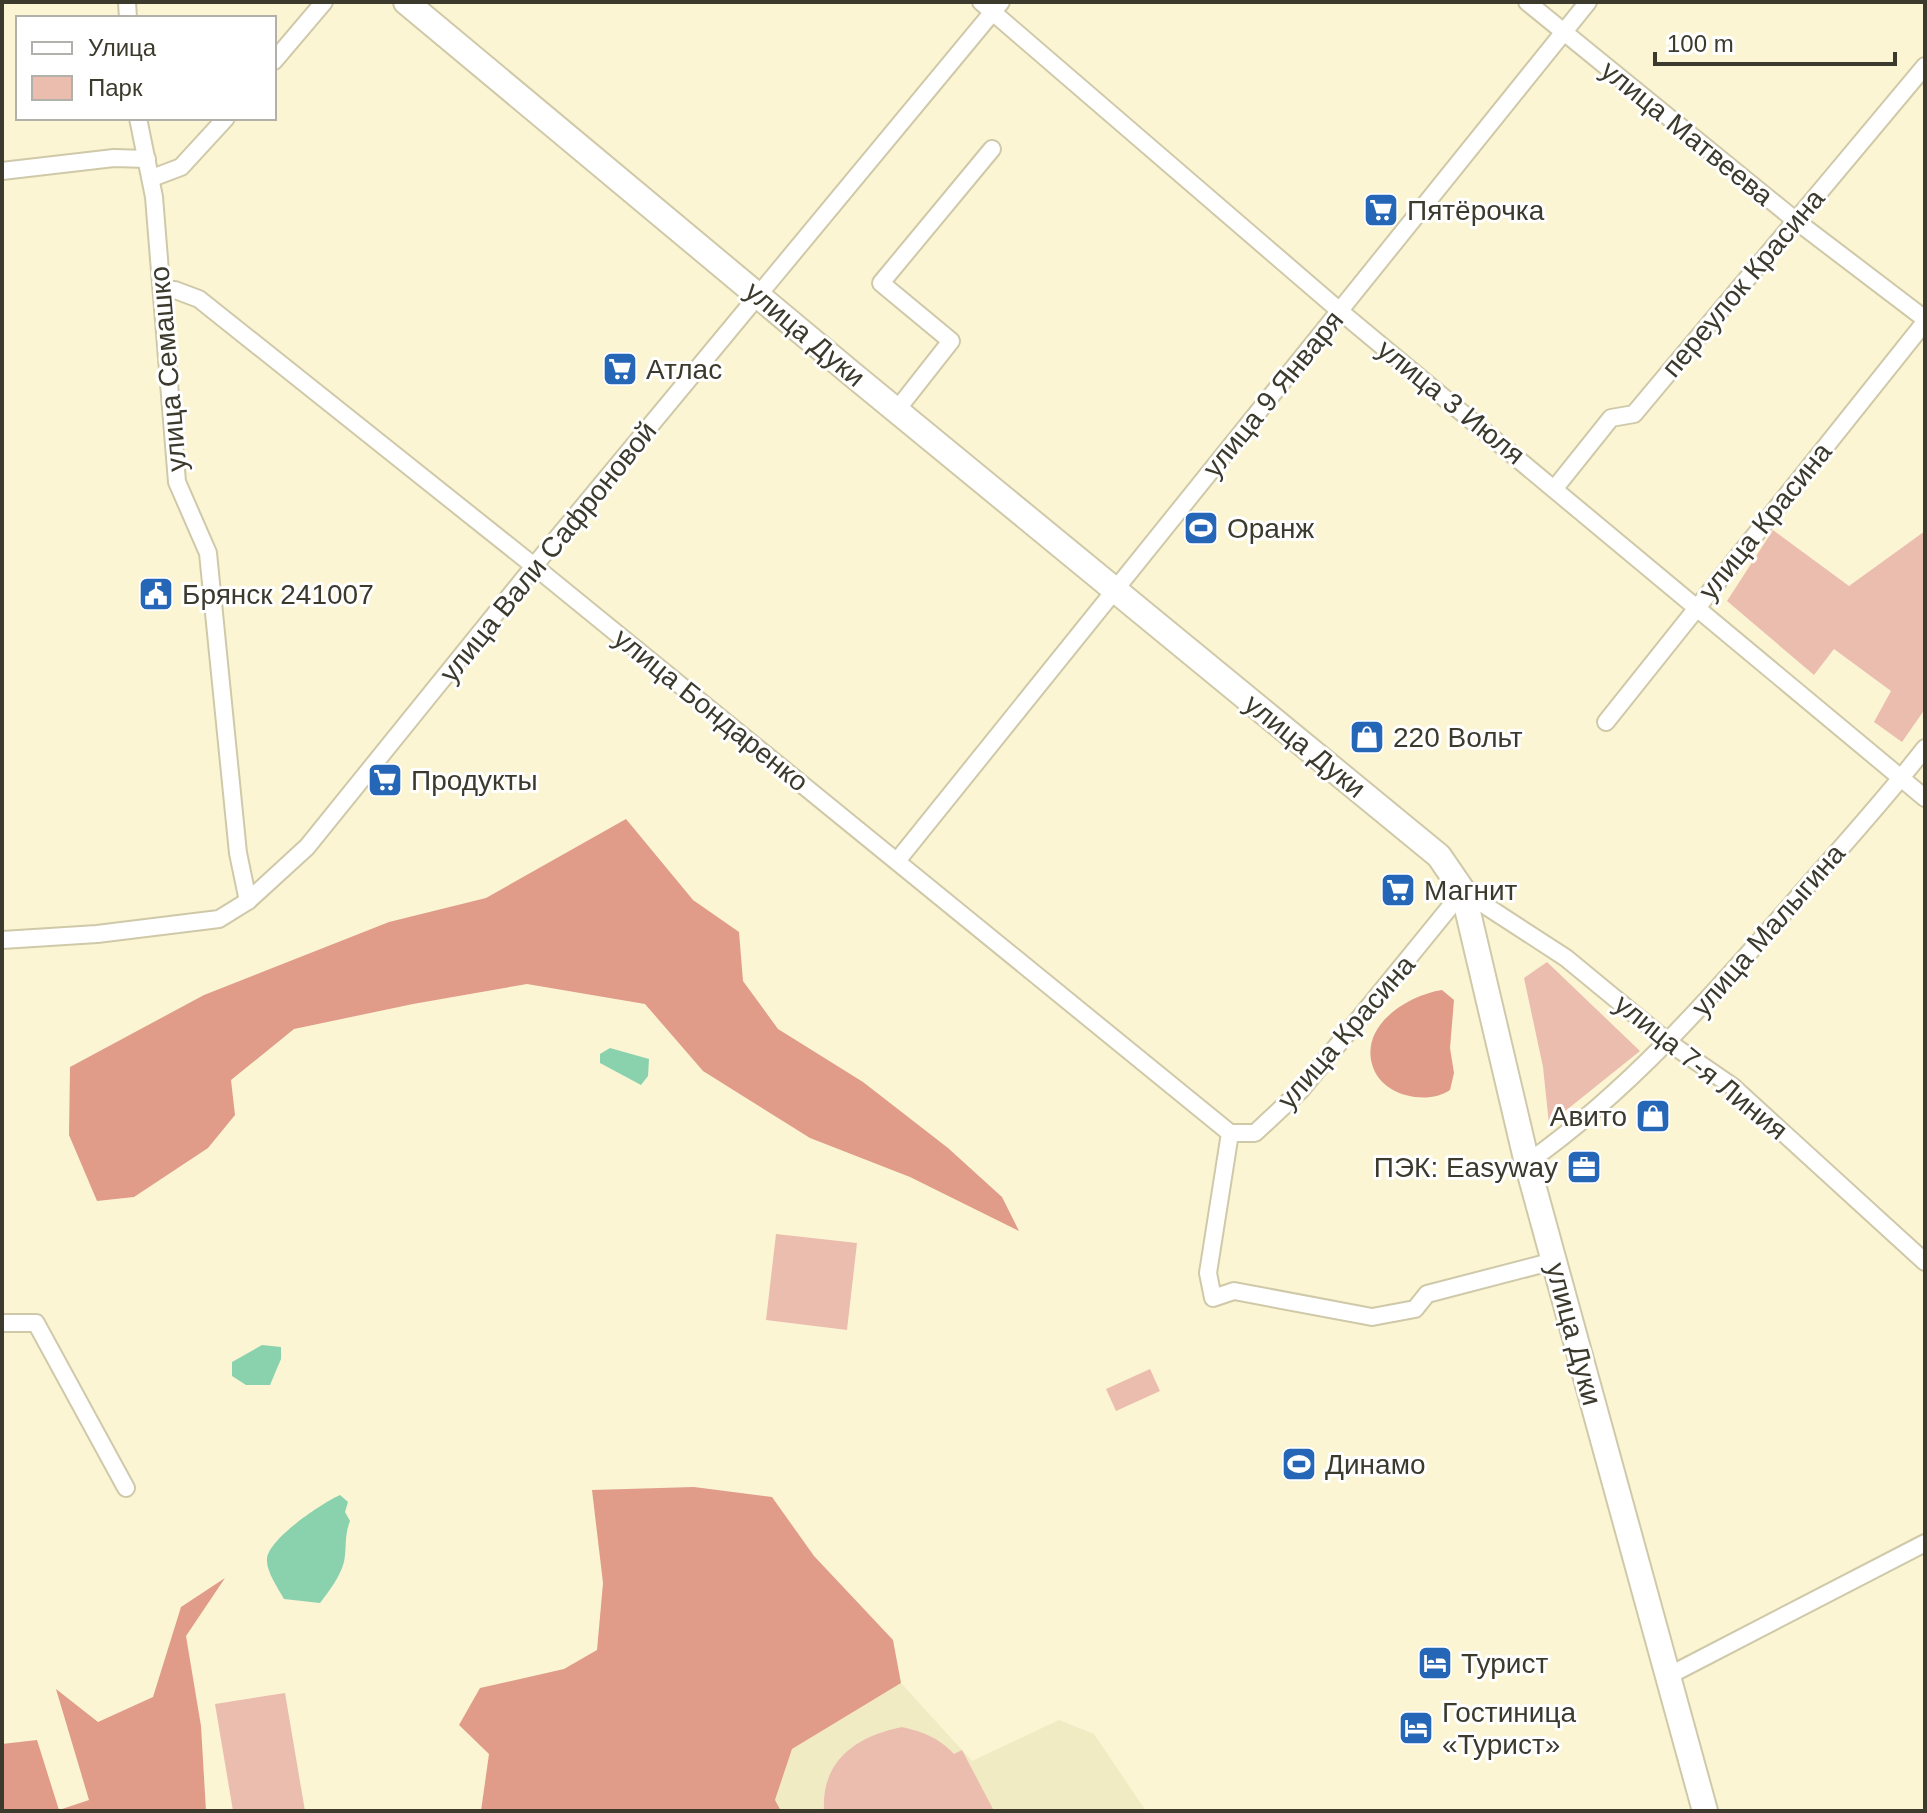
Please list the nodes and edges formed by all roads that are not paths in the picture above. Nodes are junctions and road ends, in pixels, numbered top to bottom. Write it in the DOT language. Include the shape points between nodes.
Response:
graph roads {
  1 [pos="324,2"];
  2 [pos="406,2"];
  3 [pos="1527,2"];
  4 [pos="1588,2"];
  5 [pos="992,5"];
  6 [pos="1562,33"];
  7 [pos="276,59"];
  8 [pos="1925,66"];
  9 [pos="138,120"];
  10 [pos="224,120"];
  11 [pos="992,149"];
  12 [pos="147,159"];
  13 [pos="2,171"];
  14 [pos="152,178"];
  15 [pos="1795,220"];
  16 [pos="162,290"];
  17 [pos="761,296"];
  18 [pos="1341,312"];
  19 [pos="1925,320"];
  20 [pos="896,411"];
  21 [pos="1555,488"];
  22 [pos="534,566"];
  23 [pos="1113,590"];
  24 [pos="1696,607"];
  25 [pos="1606,722"];
  26 [pos="1925,748"];
  27 [pos="1902,778"];
  28 [pos="1925,798"];
  29 [pos="897,861"];
  30 [pos="1463,891"];
  31 [pos="248,901"];
  32 [pos="2,940"];
  33 [pos="1668,1042"];
  34 [pos="1230,1133"];
  35 [pos="1527,1163"];
  36 [pos="1554,1261"];
  37 [pos="1925,1262"];
  38 [pos="2,1323"];
  39 [pos="126,1488"];
  40 [pos="1925,1543"];
  41 [pos="1668,1676"];
  42 [pos="1705,1811"];
  1 -- 7 [label="street"];
  2 -- 17 [label="main road, улица Дуки"];
  3 -- 6 [label="street, улица Матвеева"];
  4 -- 6 [label="street, улица 9 Января"];
  5 -- 17 [label="street, улица Вали Сафроновой"];
  5 -- 18 [label="street, улица 3 Июля"];
  6 -- 15 [label="street, улица Матвеева"];
  6 -- 18 [label="street, улица 9 Января"];
  8 -- 15 [label="street, переулок Красина"];
  9 -- 12 [label="street, улица Семашко"];
  10 -- 14 [label="street" via="181,167"];
  11 -- 20 [label="street" via="881,283 951,341"];
  12 -- 13 [label="street"];
  12 -- 14 [label="street, улица Семашко"];
  14 -- 16 [label="street, улица Семашко"];
  15 -- 19 [label="street, улица Матвеева"];
  15 -- 21 [label="street, переулок Красина" via="1634,414 1611,418"];
  16 -- 22 [label="street, улица Бондаренко" via="199,299"];
  16 -- 31 [label="street, улица Семашко" via="177,482 208,553 238,853"];
  17 -- 20 [label="main road, улица Дуки"];
  17 -- 22 [label="street, улица Вали Сафроновой"];
  18 -- 21 [label="street, улица 3 Июля"];
  18 -- 23 [label="street, улица 9 Января"];
  19 -- 24 [label="street, улица Красина"];
  20 -- 23 [label="main road, улица Дуки"];
  21 -- 24 [label="street, улица 3 Июля"];
  22 -- 29 [label="street, улица Бондаренко"];
  22 -- 31 [label="street, улица Вали Сафроновой" via="320,834"];
  23 -- 29 [label="street, улица 9 Января"];
  23 -- 30 [label="main road, улица Дуки" via="1439,856"];
  24 -- 25 [label="street, улица Красина"];
  24 -- 27 [label="street, улица 3 Июля"];
  26 -- 27 [label="street, улица Малыгина"];
  27 -- 28 [label="street, улица 3 Июля"];
  27 -- 33 [label="street, улица Малыгина"];
  29 -- 34 [label="street, улица Бондаренко"];
  30 -- 33 [label="street, улица 7-я Линия" via="1566,958"];
  30 -- 34 [label="street, улица Красина" via="1301,1090 1255,1133"];
  30 -- 35 [label="main road, улица Дуки"];
  31 -- 32 [label="street, улица Вали Сафроновой" via="208,922"];
  33 -- 35 [label="street, улица Малыгина"];
  33 -- 37 [label="street, улица 7-я Линия" via="1732,1086"];
  34 -- 36 [label="street" via="1208,1273 1213,1298 1234,1291 1372,1317 1415,1309 1427,1294"];
  35 -- 36 [label="main road, улица Дуки"];
  36 -- 41 [label="main road, улица Дуки"];
  38 -- 39 [label="street" via="36,1323"];
  40 -- 41 [label="street"];
  41 -- 42 [label="main road, улица Дуки"];
}
